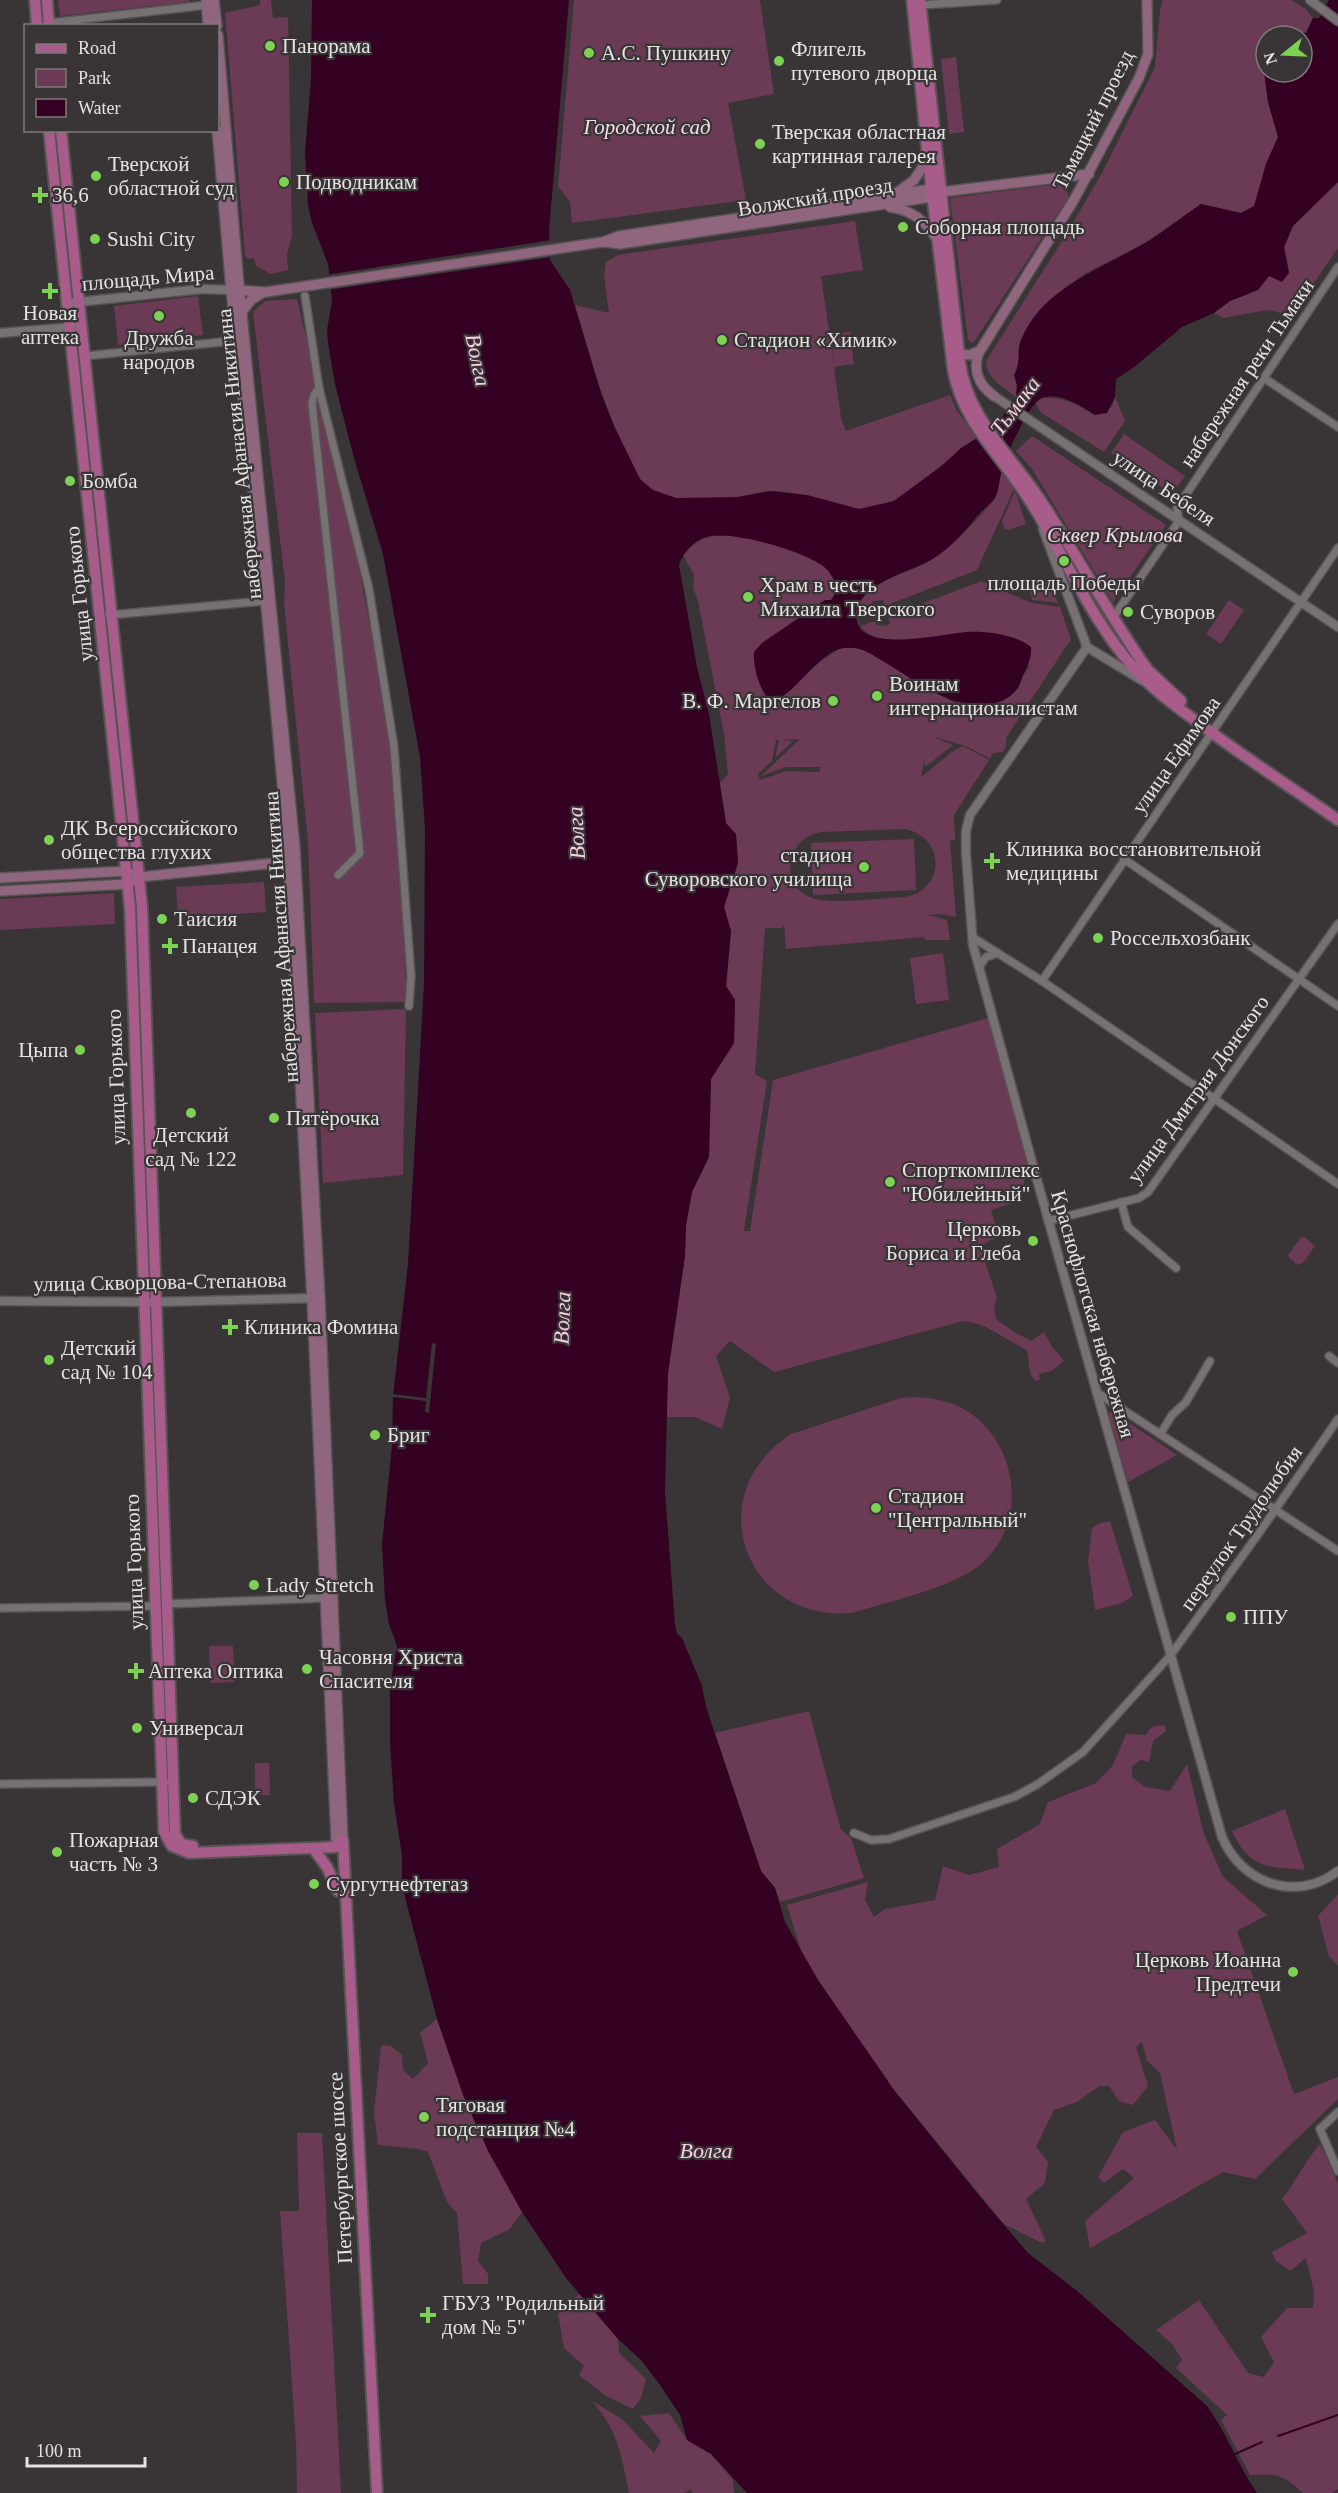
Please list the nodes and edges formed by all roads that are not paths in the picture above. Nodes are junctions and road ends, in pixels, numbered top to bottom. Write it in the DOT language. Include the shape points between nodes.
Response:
graph roads {
  1 [pos="35,0"];
  2 [pos="47,0"];
  3 [pos="998,0"];
  4 [pos="1147,0"];
  5 [pos="1310,0"];
  6 [pos="210,2"];
  7 [pos="916,3"];
  8 [pos="1338,21"];
  9 [pos="38,24"];
  10 [pos="49,24"];
  11 [pos="208,24"];
  12 [pos="216,24"];
  13 [pos="219,47"];
  14 [pos="49,132"];
  15 [pos="61,132"];
  16 [pos="217,132"];
  17 [pos="928,159"];
  18 [pos="1089,174"];
  19 [pos="1061,177"];
  20 [pos="935,193"];
  21 [pos="890,196"];
  22 [pos="1075,198"];
  23 [pos="876,207"];
  24 [pos="937,240"];
  25 [pos="603,242"];
  26 [pos="1338,267"];
  27 [pos="238,274"];
  28 [pos="236,290"];
  29 [pos="266,292"];
  30 [pos="305,296"];
  31 [pos="80,302"];
  32 [pos="68,303"];
  33 [pos="242,313"];
  34 [pos="82,326"];
  35 [pos="70,327"];
  36 [pos="236,330"];
  37 [pos="0,333"];
  38 [pos="241,340"];
  39 [pos="979,351"];
  40 [pos="959,354"];
  41 [pos="85,356"];
  42 [pos="976,374"];
  43 [pos="1264,378"];
  44 [pos="319,388"];
  45 [pos="994,396"];
  46 [pos="972,410"];
  47 [pos="1338,427"];
  48 [pos="1022,481"];
  49 [pos="1035,508"];
  50 [pos="1179,521"];
  51 [pos="356,536"];
  52 [pos="347,538"];
  53 [pos="1338,548"];
  54 [pos="265,601"];
  55 [pos="1302,602"];
  56 [pos="112,614"];
  57 [pos="100,615"];
  58 [pos="1096,616"];
  59 [pos="1113,618"];
  60 [pos="1338,627"];
  61 [pos="1087,647"];
  62 [pos="1139,667"];
  63 [pos="1154,688"];
  64 [pos="1214,730"];
  65 [pos="1338,812"];
  66 [pos="1338,820"];
  67 [pos="1124,859"];
  68 [pos="293,861"];
  69 [pos="127,871"];
  70 [pos="338,875"];
  71 [pos="140,877"];
  72 [pos="0,879"];
  73 [pos="128,884"];
  74 [pos="0,891"];
  75 [pos="1338,924"];
  76 [pos="972,937"];
  77 [pos="998,953"];
  78 [pos="979,967"];
  79 [pos="1299,979"];
  80 [pos="1042,981"];
  81 [pos="409,1006"];
  82 [pos="1338,1006"];
  83 [pos="1215,1100"];
  84 [pos="1338,1184"];
  85 [pos="1121,1202"];
  86 [pos="1048,1221"];
  87 [pos="1176,1268"];
  88 [pos="316,1298"];
  89 [pos="0,1301"];
  90 [pos="144,1302"];
  91 [pos="156,1302"];
  92 [pos="1329,1356"];
  93 [pos="1210,1361"];
  94 [pos="1338,1363"];
  95 [pos="1096,1392"];
  96 [pos="1338,1419"];
  97 [pos="1161,1433"];
  98 [pos="1276,1509"];
  99 [pos="1338,1551"];
  100 [pos="325,1598"];
  101 [pos="167,1604"];
  102 [pos="155,1606"];
  103 [pos="0,1608"];
  104 [pos="1170,1656"];
  105 [pos="162,1782"];
  106 [pos="173,1782"];
  107 [pos="0,1784"];
  108 [pos="854,1833"];
  109 [pos="338,1842"];
  110 [pos="313,1848"];
  111 [pos="1338,1871"];
  112 [pos="338,1891"];
  113 [pos="1338,2112"];
  114 [pos="1338,2118"];
  115 [pos="1320,2129"];
  116 [pos="1338,2171"];
  117 [pos="362,2354"];
  118 [pos="370,2363"];
  119 [pos="370,2493"];
  120 [pos="377,2493"];
  1 -- 9 [label="main road"];
  2 -- 10 [label="main road"];
  3 -- 7 [label="street"];
  4 -- 18 [label="main road, Тьмацкий проезд" via="1146,61"];
  5 -- 8 [label="street"];
  6 -- 10 [label="street"];
  6 -- 11 [label="main road"];
  6 -- 12 [label="main road"];
  7 -- 17 [label="main road"];
  7 -- 20 [label="main road"];
  13 -- 27 [label="main road, набережная Афанасия Никитина"];
  14 -- 32 [label="main road, улица Горького"];
  15 -- 31 [label="main road, улица Горького"];
  16 -- 28 [label="main road, набережная Афанасия Никитина"];
  17 -- 20 [label="main road"];
  17 -- 21 [label="main road" via="914,180"];
  18 -- 19 [label="main road"];
  18 -- 22 [label="main road, Тьмацкий проезд"];
  19 -- 20 [label="main road"];
  19 -- 22 [label="main road" via="1071,184"];
  20 -- 21 [label="main road, Волжский проезд"];
  20 -- 23 [label="main road, Волжский проезд"];
  20 -- 24 [label="main road"];
  20 -- 40 [label="main road"];
  21 -- 25 [label="main road, Волжский проезд" via="620,236"];
  22 -- 39 [label="main road, Тьмацкий проезд"];
  23 -- 24 [label="main road" via="894,207 913,214"];
  23 -- 25 [label="main road, Волжский проезд" via="620,244"];
  24 -- 46 [label="main road" via="953,370 958,390"];
  25 -- 29 [label="main road, Волжский проезд"];
  26 -- 43 [label="street, набережная реки Тьмаки"];
  27 -- 28 [label="main road, набережная Афанасия Никитина"];
  27 -- 29 [label="main road"];
  28 -- 29 [label="main road, Волжский проезд"];
  28 -- 31 [label="street, площадь Мира"];
  28 -- 33 [label="main road, набережная Афанасия Никитина"];
  28 -- 36 [label="main road, набережная Афанасия Никитина"];
  29 -- 33 [label="main road" via="251,300"];
  30 -- 44 [label="street"];
  31 -- 32 [label="street, площадь Мира"];
  31 -- 34 [label="main road, улица Горького"];
  32 -- 35 [label="main road, улица Горького"];
  33 -- 36 [label="main road"];
  33 -- 38 [label="main road, набережная Афанасия Никитина"];
  34 -- 35 [label="street"];
  34 -- 41 [label="main road, улица Горького"];
  35 -- 37 [label="street"];
  35 -- 57 [label="main road, улица Горького"];
  36 -- 38 [label="main road, набережная Афанасия Никитина"];
  38 -- 41 [label="street"];
  38 -- 54 [label="main road, набережная Афанасия Никитина"];
  38 -- 68 [label="main road, набережная Афанасия Никитина" via="274,616"];
  39 -- 40 [label="main road"];
  39 -- 42 [label="main road, Тьмацкий проезд"];
  40 -- 46 [label="main road"];
  41 -- 56 [label="main road, улица Горького"];
  42 -- 45 [label="main road, улица Бебеля"];
  43 -- 47 [label="street"];
  43 -- 50 [label="street, набережная реки Тьмаки" via="1177,508"];
  44 -- 51 [label="street"];
  44 -- 70 [label="street" via="312,403 360,853"];
  45 -- 46 [label="main road" via="982,397"];
  45 -- 50 [label="street, улица Бебеля"];
  46 -- 48 [label="main road"];
  48 -- 49 [label="main road"];
  48 -- 59 [label="main road" via="1043,504"];
  49 -- 58 [label="main road"];
  49 -- 61 [label="street"];
  50 -- 55 [label="street, улица Бебеля"];
  50 -- 59 [label="street, набережная реки Тьмаки"];
  51 -- 52 [label="street"];
  51 -- 81 [label="street" via="369,589 394,747 411,976"];
  53 -- 55 [label="street, улица Ефимова"];
  54 -- 56 [label="street"];
  54 -- 68 [label="main road, набережная Афанасия Никитина"];
  55 -- 60 [label="street, улица Бебеля"];
  55 -- 64 [label="street, улица Ефимова"];
  56 -- 57 [label="street"];
  56 -- 71 [label="main road, улица Горького"];
  57 -- 69 [label="main road, улица Горького"];
  58 -- 59 [label="main road"];
  58 -- 62 [label="main road"];
  59 -- 62 [label="main road"];
  61 -- 63 [label="street"];
  61 -- 76 [label="street, Краснофлотская набережная" via="970,815 966,846"];
  62 -- 63 [label="main road"];
  62 -- 64 [label="main road"];
  63 -- 64 [label="main road"];
  64 -- 65 [label="main road"];
  64 -- 66 [label="main road"];
  64 -- 67 [label="street, улица Ефимова"];
  67 -- 79 [label="street"];
  67 -- 80 [label="street, улица Ефимова"];
  68 -- 71 [label="main road"];
  68 -- 88 [label="main road, набережная Афанасия Никитина"];
  69 -- 71 [label="main road"];
  69 -- 72 [label="main road"];
  69 -- 73 [label="main road, улица Горького"];
  71 -- 73 [label="main road"];
  71 -- 91 [label="main road, улица Горького"];
  73 -- 74 [label="main road"];
  73 -- 90 [label="main road, улица Горького"];
  75 -- 79 [label="street, улица Дмитрия Донского"];
  76 -- 77 [label="street"];
  76 -- 78 [label="street, Краснофлотская набережная"];
  77 -- 78 [label="street" via="986,957"];
  77 -- 80 [label="street"];
  78 -- 86 [label="street, Краснофлотская набережная"];
  79 -- 82 [label="street"];
  79 -- 83 [label="street, улица Дмитрия Донского"];
  80 -- 83 [label="street"];
  83 -- 84 [label="street"];
  83 -- 85 [label="street, улица Дмитрия Донского" via="1148,1192"];
  85 -- 86 [label="street, улица Дмитрия Донского"];
  85 -- 87 [label="street" via="1128,1227"];
  86 -- 95 [label="street, Краснофлотская набережная"];
  88 -- 91 [label="street, улица Скворцова-Степанова"];
  88 -- 100 [label="main road, набережная Афанасия Никитина"];
  88 -- 109 [label="main road, набережная Афанасия Никитина"];
  89 -- 90 [label="street, улица Скворцова-Степанова"];
  90 -- 91 [label="street, улица Скворцова-Степанова"];
  90 -- 102 [label="main road, улица Горького"];
  91 -- 101 [label="main road, улица Горького"];
  92 -- 94 [label="street"];
  93 -- 97 [label="street" via="1186,1402"];
  95 -- 97 [label="street"];
  95 -- 104 [label="street, Краснофлотская набережная"];
  96 -- 98 [label="street, переулок Трудолюбия"];
  97 -- 98 [label="street"];
  98 -- 99 [label="street"];
  98 -- 104 [label="street, переулок Трудолюбия"];
  100 -- 101 [label="street"];
  100 -- 109 [label="main road, набережная Афанасия Никитина"];
  101 -- 106 [label="main road, улица Горького"];
  102 -- 103 [label="street"];
  102 -- 105 [label="main road, улица Горького"];
  104 -- 108 [label="street, переулок Трудолюбия" via="1083,1752 1023,1792 896,1837 871,1840"];
  104 -- 111 [label="street, Краснофлотская набережная" via="1224,1842 1249,1872 1278,1886 1310,1885"];
  105 -- 106 [label="street"];
  105 -- 107 [label="street"];
  105 -- 110 [label="main road, улица Горького" via="164,1832 178,1851"];
  106 -- 109 [label="main road, улица Горького" via="176,1833 179,1842 188,1846"];
  109 -- 110 [label="main road, улица Горького"];
  109 -- 112 [label="main road, Петербургское шоссе"];
  109 -- 118 [label="main road, Петербургское шоссе"];
  110 -- 112 [label="main road"];
  112 -- 117 [label="main road, Петербургское шоссе"];
  113 -- 115 [label="street"];
  114 -- 115 [label="street"];
  115 -- 116 [label="street"];
  117 -- 118 [label="main road"];
  117 -- 119 [label="main road, Петербургское шоссе"];
  118 -- 120 [label="main road, Петербургское шоссе"];
}
